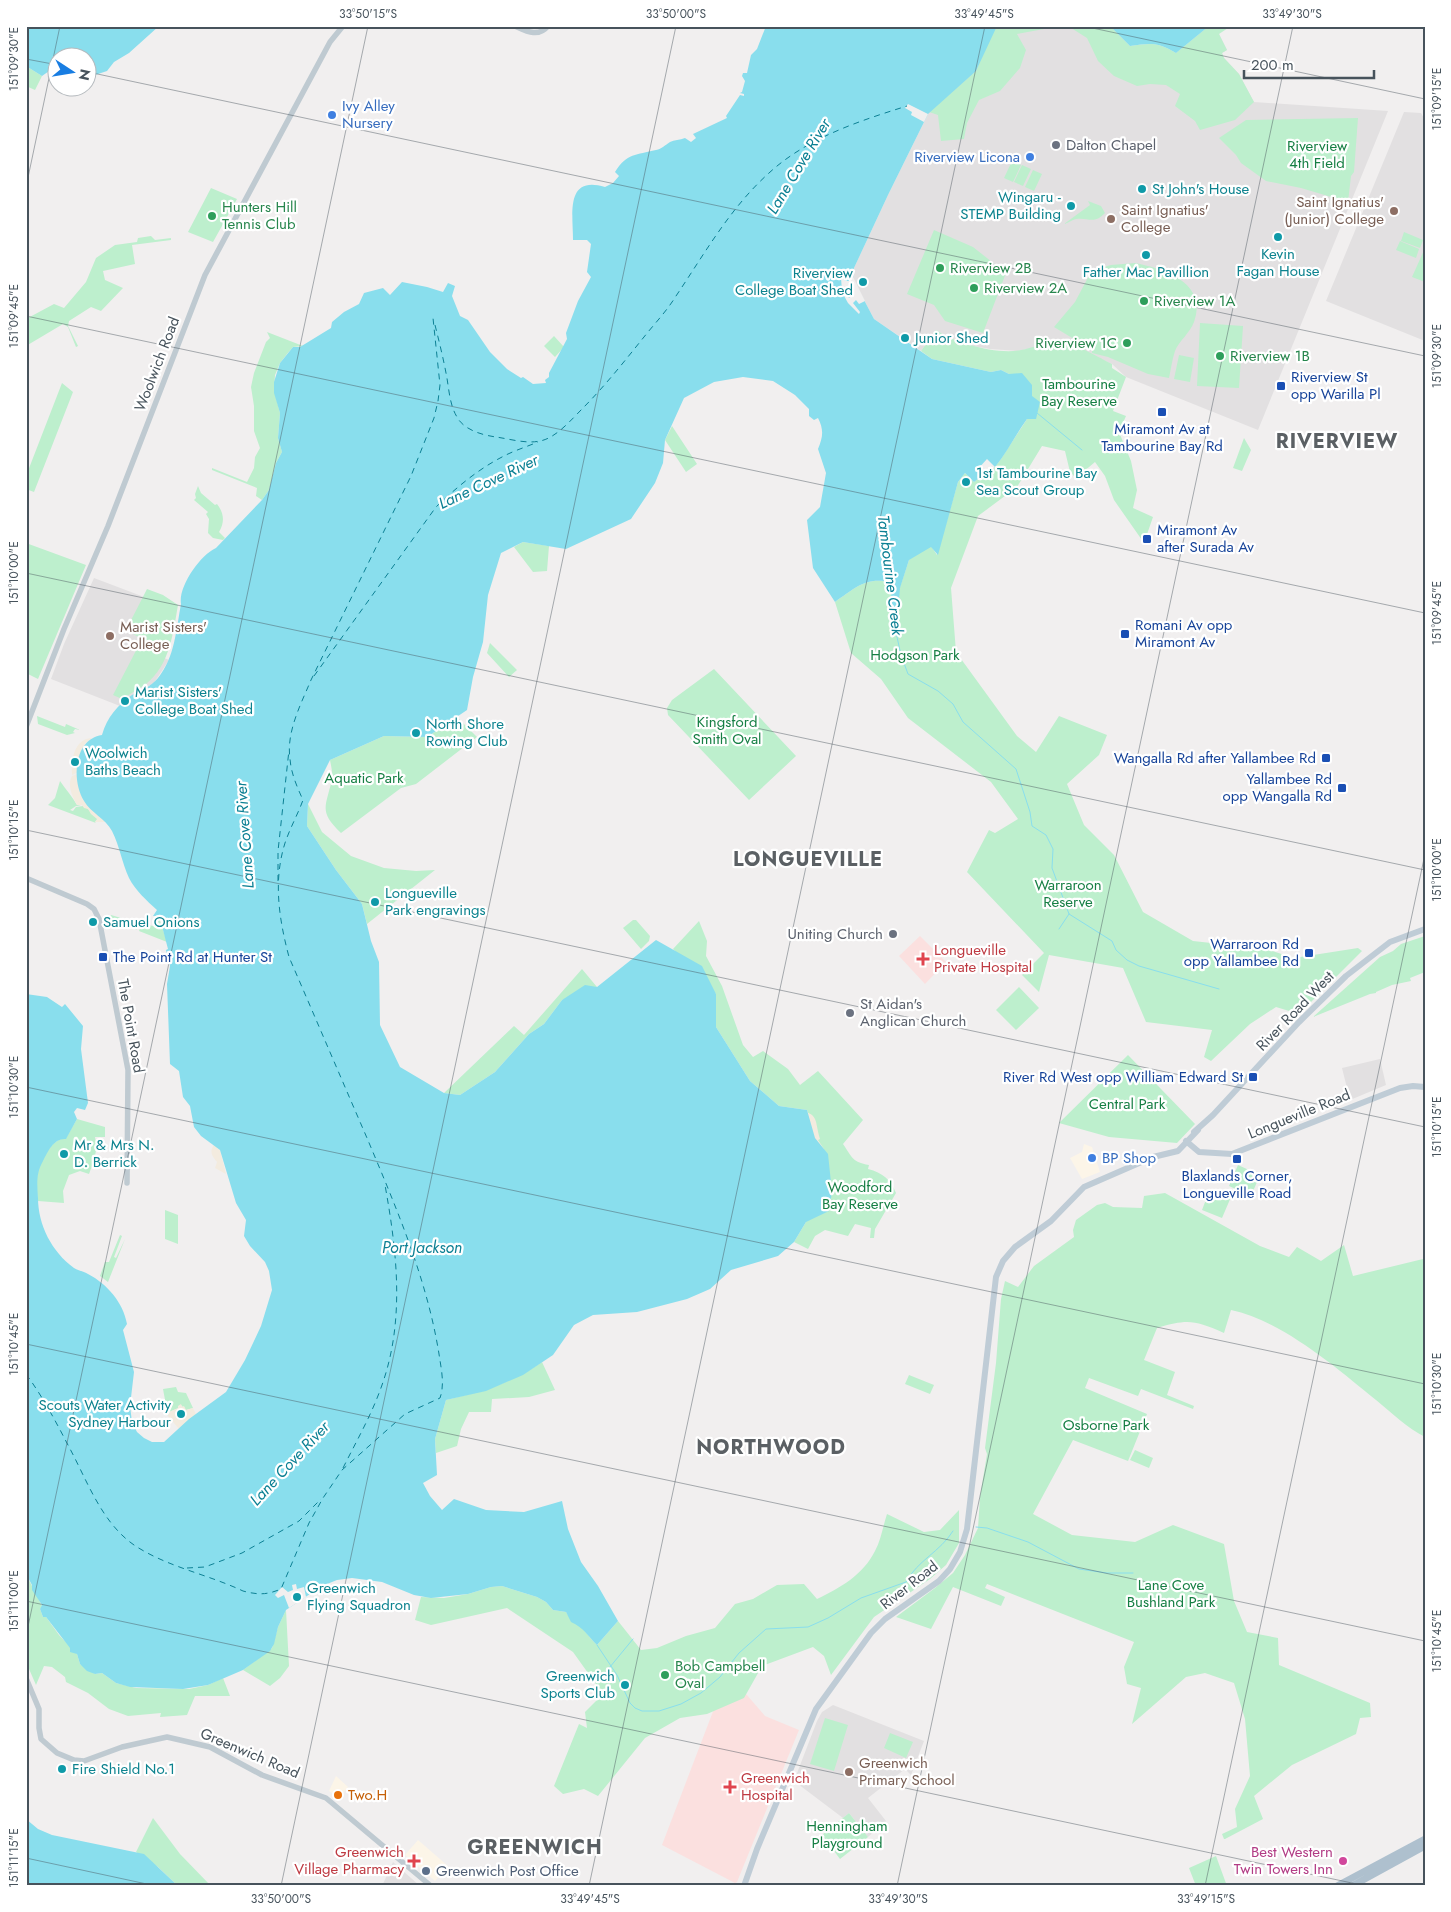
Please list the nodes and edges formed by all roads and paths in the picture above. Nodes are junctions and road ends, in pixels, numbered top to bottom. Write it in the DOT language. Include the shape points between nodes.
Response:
graph roads {
  1 [pos="343,26"];
  2 [pos="515,26"];
  3 [pos="548,26"];
  4 [pos="26,727"];
  5 [pos="26,878"];
  6 [pos="1425,928"];
  7 [pos="1425,1087"];
  8 [pos="1186,1142"];
  9 [pos="127,1183"];
  10 [pos="26,1678"];
  11 [pos="1425,1839"];
  12 [pos="1425,1846"];
  13 [pos="1349,1884"];
  14 [pos="431,1886"];
  15 [pos="744,1886"];
  16 [pos="1337,1886"];
  1 -- 4 [label="street, Woolwich Road" via="330,42 205,275"];
  2 -- 3 [label="street" via="539,33"];
  5 -- 9 [label="street, The Point Road" via="92,907 99,919 128,1070"];
  6 -- 8 [label="main road, River Road West" via="1390,942 1346,976"];
  7 -- 8 [label="main road, Longueville Road" via="1400,1088 1232,1154 1199,1152"];
  8 -- 15 [label="main road, River Road" via="1158,1151 1084,1187 1051,1221 1015,1247 1003,1261 996,1277 968,1522 960,1552 939,1581 885,1619 871,1633 816,1710"];
  10 -- 14 [label="street, Greenwich Road" via="39,1708 41,1739 57,1753 84,1761 122,1747 167,1737 210,1747 266,1776 326,1798"];
  11 -- 13 [label="main road"];
  12 -- 13 [label="main road"];
  13 -- 16 [label="main road"];
}
